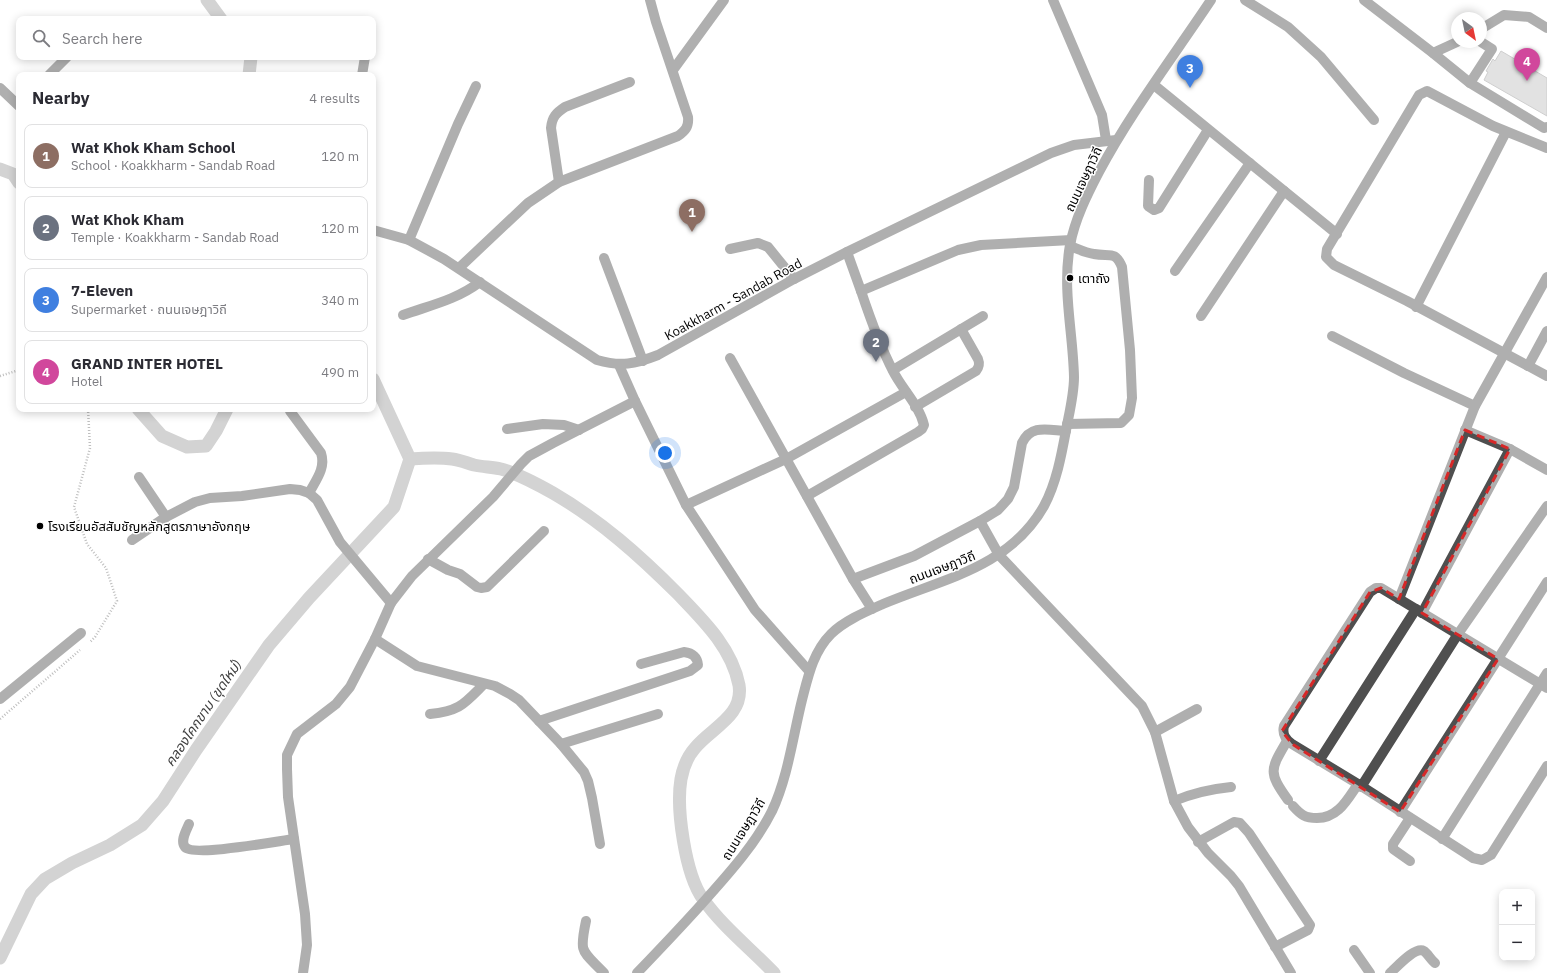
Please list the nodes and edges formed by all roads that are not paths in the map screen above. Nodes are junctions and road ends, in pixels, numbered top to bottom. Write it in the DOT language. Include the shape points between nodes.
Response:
graph roads {
  1 [pos="650,0"];
  2 [pos="724,0"];
  3 [pos="1052,0"];
  4 [pos="1206,0"];
  5 [pos="1211,0"];
  6 [pos="1245,0"];
  7 [pos="1364,0"];
  8 [pos="1197,21"];
  9 [pos="1487,25"];
  10 [pos="1547,28"];
  11 [pos="1451,45"];
  12 [pos="1487,46"];
  13 [pos="1433,53"];
  14 [pos="64,60"];
  15 [pos="365,60"];
  16 [pos="673,70"];
  17 [pos="52,72"];
  18 [pos="363,72"];
  19 [pos="630,82"];
  20 [pos="1470,83"];
  21 [pos="1154,85"];
  22 [pos="476,86"];
  23 [pos="0,88"];
  24 [pos="16,102"];
  25 [pos="1374,120"];
  26 [pos="1547,127"];
  27 [pos="1208,130"];
  28 [pos="1506,132"];
  29 [pos="1111,140"];
  30 [pos="1547,148"];
  31 [pos="1250,163"];
  32 [pos="1149,180"];
  33 [pos="558,182"];
  34 [pos="1284,191"];
  35 [pos="376,231"];
  36 [pos="1337,234"];
  37 [pos="409,240"];
  38 [pos="1071,243"];
  39 [pos="730,249"];
  40 [pos="847,252"];
  41 [pos="604,258"];
  42 [pos="459,268"];
  43 [pos="1175,271"];
  44 [pos="1547,278"];
  45 [pos="794,279"];
  46 [pos="480,282"];
  47 [pos="862,291"];
  48 [pos="1416,307"];
  49 [pos="403,315"];
  50 [pos="983,316"];
  51 [pos="1201,316"];
  52 [pos="961,329"];
  53 [pos="1547,331"];
  54 [pos="1332,336"];
  55 [pos="1504,353"];
  56 [pos="730,358"];
  57 [pos="642,361"];
  58 [pos="619,365"];
  59 [pos="1528,366"];
  60 [pos="893,370"];
  61 [pos="1547,376"];
  62 [pos="906,392"];
  63 [pos="635,401"];
  64 [pos="1475,406"];
  65 [pos="915,407"];
  66 [pos="291,412"];
  67 [pos="1067,427"];
  68 [pos="507,429"];
  69 [pos="579,430"];
  70 [pos="1465,430"];
  71 [pos="1510,449"];
  72 [pos="786,459"];
  73 [pos="1547,470"];
  74 [pos="139,477"];
  75 [pos="309,493"];
  76 [pos="807,496"];
  77 [pos="686,506"];
  78 [pos="1547,506"];
  79 [pos="166,516"];
  80 [pos="980,521"];
  81 [pos="544,531"];
  82 [pos="132,540"];
  83 [pos="1000,555"];
  84 [pos="428,560"];
  85 [pos="853,579"];
  86 [pos="1547,582"];
  87 [pos="1399,599"];
  88 [pos="392,603"];
  89 [pos="872,609"];
  90 [pos="1419,611"];
  91 [pos="81,633"];
  92 [pos="1458,634"];
  93 [pos="375,639"];
  94 [pos="1498,659"];
  95 [pos="641,664"];
  96 [pos="809,671"];
  97 [pos="1547,673"];
  98 [pos="484,684"];
  99 [pos="1544,686"];
  100 [pos="0,699"];
  101 [pos="1196,709"];
  102 [pos="430,714"];
  103 [pos="658,714"];
  104 [pos="539,721"];
  105 [pos="1155,732"];
  106 [pos="1287,741"];
  107 [pos="562,744"];
  108 [pos="1319,761"];
  109 [pos="1547,766"];
  110 [pos="1360,785"];
  111 [pos="1231,787"];
  112 [pos="1174,801"];
  113 [pos="1400,812"];
  114 [pos="1410,818"];
  115 [pos="189,824"];
  116 [pos="294,839"];
  117 [pos="1442,839"];
  118 [pos="1198,842"];
  119 [pos="600,844"];
  120 [pos="1410,861"];
  121 [pos="586,921"];
  122 [pos="1275,947"];
  123 [pos="1354,950"];
  124 [pos="1435,964"];
  125 [pos="303,973"];
  126 [pos="604,973"];
  127 [pos="637,973"];
  128 [pos="1291,973"];
  129 [pos="1370,973"];
  130 [pos="1390,973"];
  1 -- 16 [label="street"];
  2 -- 16 [label="street"];
  3 -- 29 [label="street"];
  4 -- 8 [label="street, ถนนเจษฎาวิถี"];
  5 -- 8 [label="street, ถนนเจษฎาวิถี"];
  6 -- 25 [label="street" via="1288,27 1321,57"];
  7 -- 13 [label="street"];
  8 -- 21 [label="street, ถนนเจษฎาวิถี"];
  9 -- 10 [label="street" via="1504,15 1529,17"];
  11 -- 13 [label="street"];
  12 -- 20 [label="street" via="1492,49"];
  13 -- 20 [label="street"];
  14 -- 17 [label="street"];
  15 -- 18 [label="street"];
  16 -- 33 [label="street" via="688,117 689,124 685,130 678,136"];
  19 -- 33 [label="street" via="565,107 556,113 552,120 552,128"];
  20 -- 26 [label="street" via="1544,128"];
  21 -- 27 [label="street"];
  21 -- 29 [label="street, ถนนเจษฎาวิถี"];
  22 -- 37 [label="street"];
  23 -- 24 [label="street"];
  27 -- 31 [label="street"];
  27 -- 32 [label="street" via="1159,208 1154,210 1148,206"];
  28 -- 30 [label="street"];
  28 -- 36 [label="street" via="1427,91 1420,94"];
  28 -- 48 [label="street"];
  29 -- 38 [label="street, ถนนเจษฎาวิถี" via="1085,199"];
  29 -- 40 [label="street, Koakkharm - Sandab Road" via="1074,145 1051,153"];
  31 -- 34 [label="street"];
  31 -- 43 [label="street"];
  33 -- 42 [label="street" via="528,203"];
  34 -- 36 [label="street"];
  34 -- 51 [label="street"];
  35 -- 37 [label="street, Koakkharm - Sandab Road"];
  36 -- 48 [label="street" via="1327,249 1326,256 1334,265"];
  37 -- 42 [label="street, Koakkharm - Sandab Road"];
  38 -- 47 [label="street" via="981,245 958,250"];
  38 -- 67 [label="street, ถนนเจษฎาวิถี" via="1066,290 1074,379"];
  38 -- 67 [label="street" via="1093,254 1114,255 1122,267 1132,398 1129,415 1121,423"];
  39 -- 45 [label="street" via="758,244 768,247"];
  40 -- 45 [label="street, Koakkharm - Sandab Road"];
  40 -- 47 [label="street"];
  41 -- 57 [label="street"];
  42 -- 46 [label="street, Koakkharm - Sandab Road"];
  44 -- 55 [label="street"];
  45 -- 57 [label="street, Koakkharm - Sandab Road" via="658,356"];
  46 -- 49 [label="street" via="453,299"];
  46 -- 58 [label="street, Koakkharm - Sandab Road" via="597,360"];
  47 -- 60 [label="street"];
  48 -- 55 [label="street"];
  50 -- 52 [label="street"];
  52 -- 60 [label="street"];
  52 -- 65 [label="street" via="978,359 978,368"];
  53 -- 59 [label="street"];
  54 -- 64 [label="street"];
  55 -- 59 [label="street"];
  55 -- 64 [label="street"];
  56 -- 72 [label="street"];
  57 -- 58 [label="street, Koakkharm - Sandab Road"];
  58 -- 63 [label="street"];
  59 -- 61 [label="street"];
  60 -- 62 [label="street"];
  62 -- 65 [label="street"];
  62 -- 72 [label="street"];
  63 -- 69 [label="street"];
  63 -- 77 [label="street"];
  64 -- 70 [label="street"];
  65 -- 76 [label="street" via="924,424 922,429"];
  66 -- 75 [label="street" via="323,460 322,468"];
  67 -- 80 [label="street" via="1037,429 1025,436 1014,487 1008,499 998,510"];
  67 -- 83 [label="street, ถนนเจษฎาวิถี" via="1055,480 1044,506 1028,528"];
  68 -- 69 [label="street" via="564,424"];
  69 -- 84 [label="street" via="529,456 493,497"];
  70 -- 71 [label="street"];
  70 -- 87 [label="street"];
  71 -- 73 [label="street"];
  71 -- 90 [label="street"];
  72 -- 76 [label="street"];
  72 -- 77 [label="street"];
  74 -- 79 [label="street"];
  75 -- 79 [label="street" via="290,489 210,498"];
  75 -- 88 [label="street" via="317,500 340,542"];
  76 -- 85 [label="street"];
  77 -- 96 [label="street" via="755,610"];
  78 -- 92 [label="street"];
  79 -- 82 [label="street"];
  80 -- 83 [label="street"];
  80 -- 85 [label="street" via="914,556"];
  81 -- 84 [label="street" via="487,587 477,587 460,574"];
  83 -- 89 [label="street, ถนนเจษฎาวิถี" via="961,576"];
  83 -- 105 [label="street" via="1136,698"];
  84 -- 88 [label="street"];
  85 -- 89 [label="street"];
  86 -- 94 [label="street"];
  87 -- 90 [label="street"];
  87 -- 106 [label="street" via="1381,588 1370,592 1284,726 1282,731"];
  88 -- 93 [label="street"];
  89 -- 96 [label="street, ถนนเจษฎาวิถี" via="830,634 818,650"];
  90 -- 92 [label="street"];
  90 -- 108 [label="street"];
  91 -- 100 [label="street"];
  92 -- 94 [label="street"];
  92 -- 110 [label="street"];
  93 -- 98 [label="street" via="417,666"];
  93 -- 116 [label="street" via="350,687 336,704 298,734 287,755 288,798"];
  94 -- 99 [label="street"];
  94 -- 113 [label="street"];
  95 -- 104 [label="street" via="684,652 689,652 698,660 698,665 690,671"];
  96 -- 127 [label="street, ถนนเจษฎาวิถี" via="781,785 772,810 732,870"];
  97 -- 99 [label="street"];
  98 -- 102 [label="street" via="457,708"];
  98 -- 104 [label="street" via="495,686 519,700"];
  99 -- 117 [label="street"];
  101 -- 105 [label="street"];
  103 -- 107 [label="street"];
  104 -- 107 [label="street"];
  105 -- 112 [label="street"];
  106 -- 108 [label="street"];
  106 -- 110 [label="street" via="1274,763 1273,772 1276,783 1305,818 1334,815"];
  107 -- 119 [label="street" via="588,781"];
  108 -- 110 [label="street"];
  109 -- 117 [label="street" via="1491,855 1482,860 1473,858"];
  110 -- 113 [label="street"];
  111 -- 112 [label="street" via="1202,791"];
  112 -- 118 [label="street"];
  113 -- 114 [label="street"];
  114 -- 117 [label="street"];
  114 -- 120 [label="street" via="1393,844 1393,849"];
  115 -- 116 [label="street" via="182,840 188,850 194,851"];
  116 -- 125 [label="street" via="307,945"];
  118 -- 122 [label="street" via="1232,876"];
  118 -- 122 [label="street" via="1234,822 1240,823 1249,833 1310,925 1308,930"];
  121 -- 126 [label="street" via="582,947 584,953"];
  122 -- 128 [label="street"];
  123 -- 129 [label="street"];
  124 -- 130 [label="street" via="1420,950 1414,952"];
}
